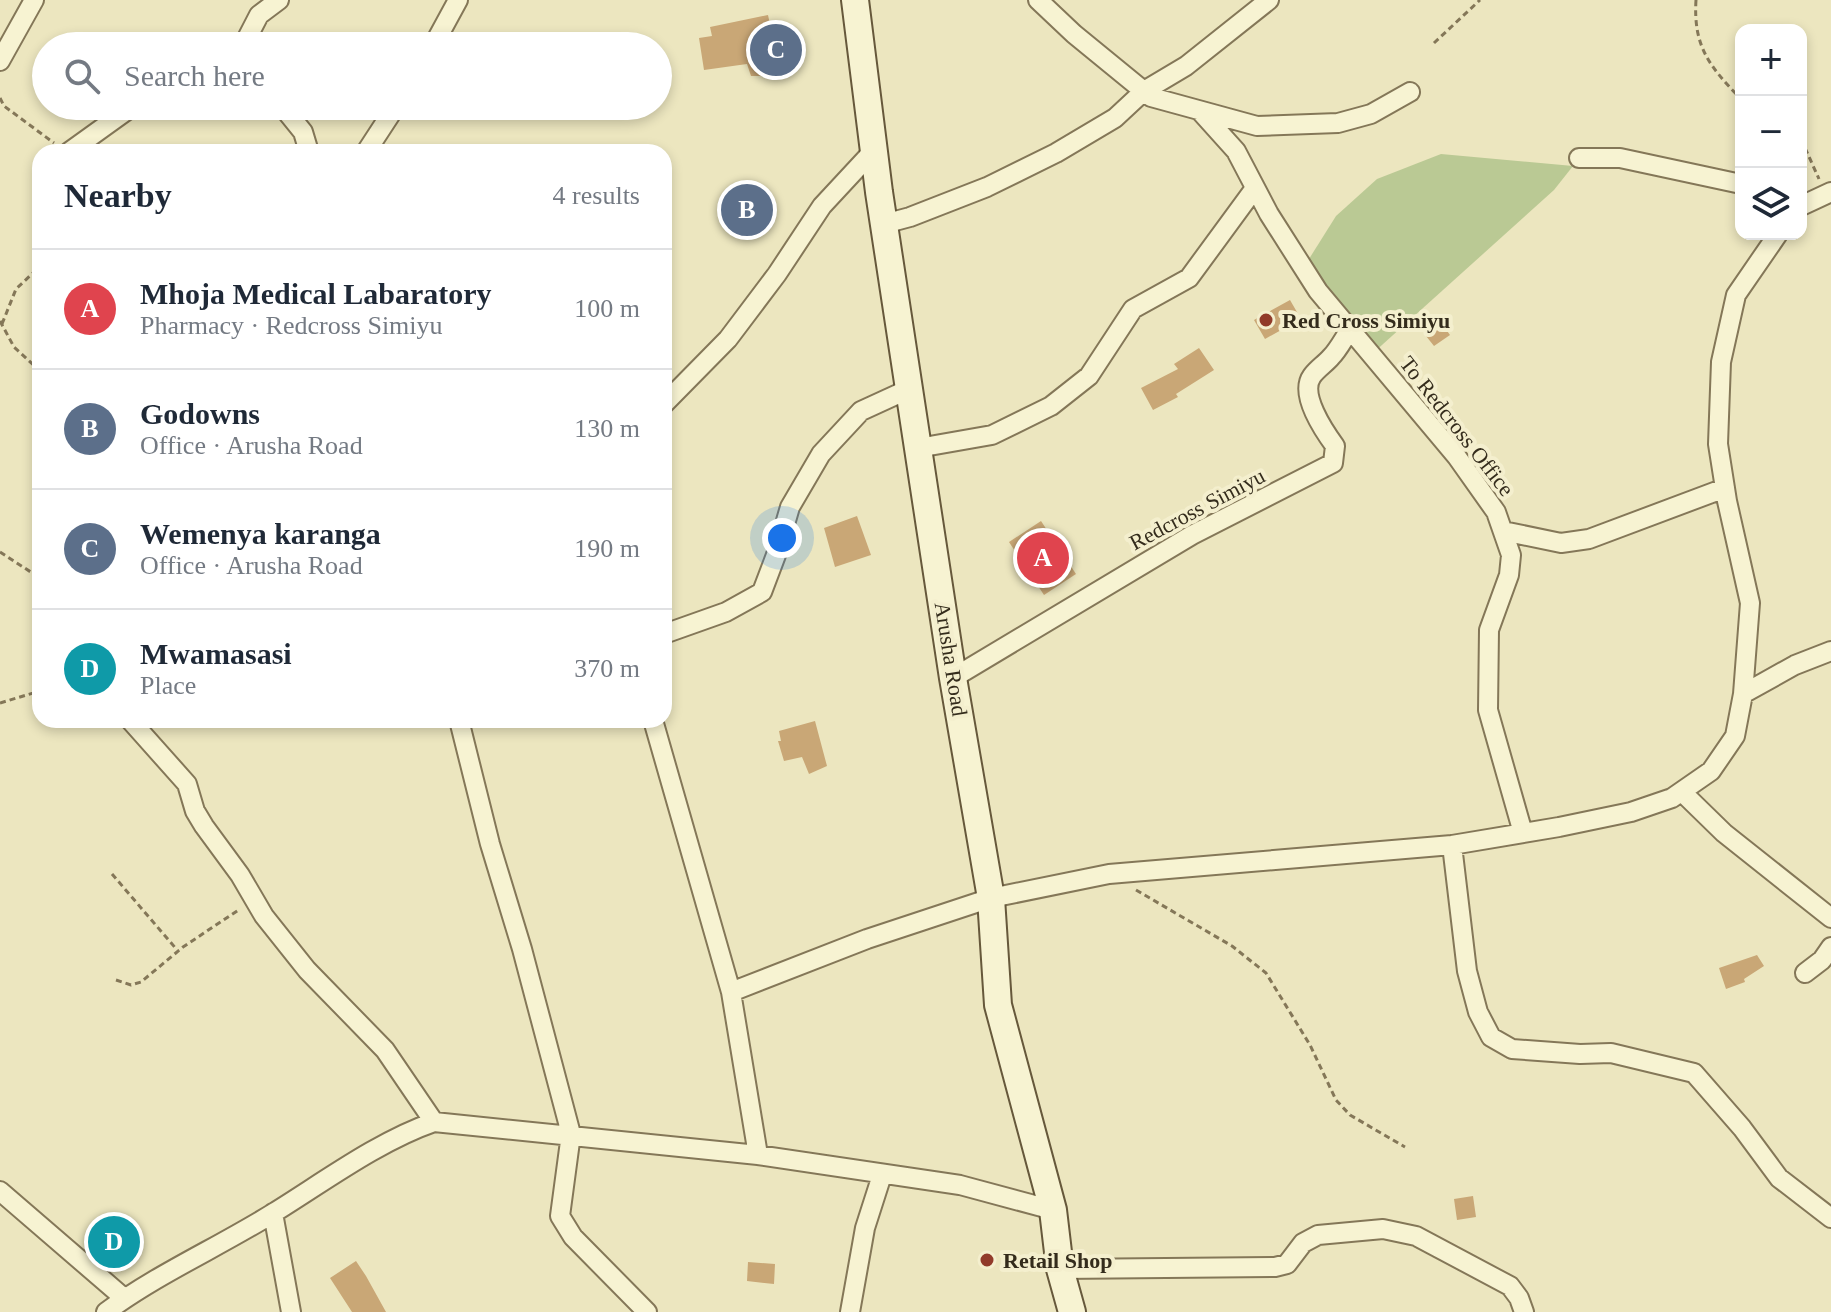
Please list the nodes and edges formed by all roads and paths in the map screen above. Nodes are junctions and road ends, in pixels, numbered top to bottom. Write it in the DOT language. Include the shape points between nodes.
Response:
graph roads {
  1 [pos="34,0"];
  2 [pos="279,0"];
  3 [pos="458,0"];
  4 [pos="855,0"];
  5 [pos="1038,0"];
  6 [pos="1269,0"];
  7 [pos="1480,0"];
  8 [pos="1696,0"];
  9 [pos="250,32"];
  10 [pos="441,32"];
  11 [pos="1434,43"];
  12 [pos="0,61"];
  13 [pos="1144,91"];
  14 [pos="1410,92"];
  15 [pos="1738,96"];
  16 [pos="0,98"];
  17 [pos="1200,111"];
  18 [pos="114,120"];
  19 [pos="293,120"];
  20 [pos="387,120"];
  21 [pos="55,144"];
  22 [pos="80,144"];
  23 [pos="307,144"];
  24 [pos="371,144"];
  25 [pos="874,150"];
  26 [pos="1807,150"];
  27 [pos="1579,158"];
  28 [pos="1735,183"];
  29 [pos="1255,188"];
  30 [pos="1828,193"];
  31 [pos="1807,201"];
  32 [pos="884,224"];
  33 [pos="1774,240"];
  34 [pos="32,274"];
  35 [pos="1,322"];
  36 [pos="1349,331"];
  37 [pos="32,364"];
  38 [pos="909,389"];
  39 [pos="672,396"];
  40 [pos="918,448"];
  41 [pos="1725,488"];
  42 [pos="1503,531"];
  43 [pos="0,552"];
  44 [pos="32,573"];
  45 [pos="672,631"];
  46 [pos="1831,651"];
  47 [pos="953,678"];
  48 [pos="32,693"];
  49 [pos="1743,694"];
  50 [pos="0,703"];
  51 [pos="137,728"];
  52 [pos="461,728"];
  53 [pos="655,728"];
  54 [pos="1682,792"];
  55 [pos="1523,833"];
  56 [pos="1452,845"];
  57 [pos="112,874"];
  58 [pos="1109,874"];
  59 [pos="991,898"];
  60 [pos="254,900"];
  61 [pos="1831,918"];
  62 [pos="1831,947"];
  63 [pos="178,951"];
  64 [pos="1805,973"];
  65 [pos="116,980"];
  66 [pos="731,992"];
  67 [pos="434,1122"];
  68 [pos="571,1134"];
  69 [pos="1405,1147"];
  70 [pos="758,1155"];
  71 [pos="882,1175"];
  72 [pos="0,1191"];
  73 [pos="1053,1210"];
  74 [pos="273,1213"];
  75 [pos="1831,1218"];
  76 [pos="1060,1269"];
  77 [pos="124,1298"];
  78 [pos="106,1312"];
  79 [pos="291,1312"];
  80 [pos="647,1312"];
  81 [pos="850,1312"];
  82 [pos="1072,1312"];
  83 [pos="1525,1312"];
  1 -- 12 [label="street"];
  2 -- 9 [label="street" via="259,15"];
  3 -- 10 [label="street"];
  4 -- 25 [label="main road, Arusha Road"];
  5 -- 13 [label="street"];
  6 -- 13 [label="street" via="1186,66"];
  7 -- 11 [label="path"];
  8 -- 15 [label="path" via="1701,48"];
  13 -- 17 [label="street"];
  13 -- 32 [label="street" via="1115,118 1056,153 987,187"];
  14 -- 17 [label="street" via="1371,114 1338,123 1257,126"];
  16 -- 21 [label="path"];
  17 -- 29 [label="street, To Redcross Office" via="1236,151"];
  18 -- 22 [label="street"];
  19 -- 23 [label="street"];
  20 -- 24 [label="street"];
  25 -- 32 [label="main road, Arusha Road"];
  25 -- 39 [label="street" via="822,206 728,339"];
  26 -- 30 [label="path"];
  27 -- 28 [label="street" via="1620,158"];
  29 -- 36 [label="street, To Redcross Office"];
  29 -- 40 [label="street" via="1189,278 1133,309 1089,376 1051,406 992,435"];
  30 -- 31 [label="street"];
  32 -- 38 [label="main road, Arusha Road"];
  33 -- 41 [label="street" via="1736,295 1727,326 1718,444"];
  34 -- 35 [label="path" via="16,289"];
  35 -- 37 [label="path" via="14,347"];
  36 -- 42 [label="street, To Redcross Office" via="1457,457 1496,512"];
  36 -- 47 [label="street, Redcross Simiyu" via="1308,385 1321,427 1335,446 1329,466 1192,535"];
  38 -- 40 [label="main road, Arusha Road"];
  38 -- 45 [label="street" via="861,411 821,454 790,507 762,592"];
  40 -- 47 [label="main road, Arusha Road"];
  41 -- 42 [label="street" via="1589,539 1561,543"];
  41 -- 49 [label="street" via="1750,603"];
  42 -- 55 [label="street, To Redcross Office" via="1511,555 1489,630 1488,710"];
  43 -- 44 [label="path"];
  46 -- 49 [label="street"];
  47 -- 59 [label="main road, Arusha Road"];
  48 -- 50 [label="path"];
  49 -- 54 [label="street" via="1735,736 1711,771"];
  51 -- 60 [label="street" via="187,784 195,811"];
  52 -- 68 [label="street"];
  53 -- 66 [label="street"];
  54 -- 55 [label="street" via="1631,812"];
  54 -- 61 [label="street" via="1724,833"];
  55 -- 56 [label="street"];
  56 -- 58 [label="street"];
  56 -- 75 [label="street" via="1467,971 1491,1037 1512,1049 1611,1053 1694,1073 1779,1178"];
  57 -- 63 [label="path"];
  58 -- 59 [label="street"];
  58 -- 69 [label="path" via="1232,946 1266,973 1336,1100 1350,1115"];
  59 -- 66 [label="street"];
  59 -- 73 [label="main road, Arusha Road" via="998,1005"];
  60 -- 63 [label="path"];
  60 -- 67 [label="street" via="307,970 385,1050"];
  62 -- 64 [label="street"];
  63 -- 65 [label="path" via="141,982"];
  66 -- 70 [label="street"];
  67 -- 68 [label="street"];
  67 -- 74 [label="street" via="404,1133"];
  68 -- 70 [label="street"];
  68 -- 80 [label="street" via="560,1216 573,1237"];
  70 -- 71 [label="street"];
  71 -- 73 [label="street" via="960,1185"];
  71 -- 81 [label="street" via="865,1228"];
  72 -- 77 [label="street"];
  73 -- 76 [label="main road, Arusha Road"];
  74 -- 77 [label="street"];
  74 -- 79 [label="street"];
  76 -- 82 [label="main road, Arusha Road"];
  76 -- 83 [label="street" via="1275,1267 1287,1264 1303,1243 1318,1235 1383,1229 1416,1236 1510,1286"];
  77 -- 78 [label="street"];
}
